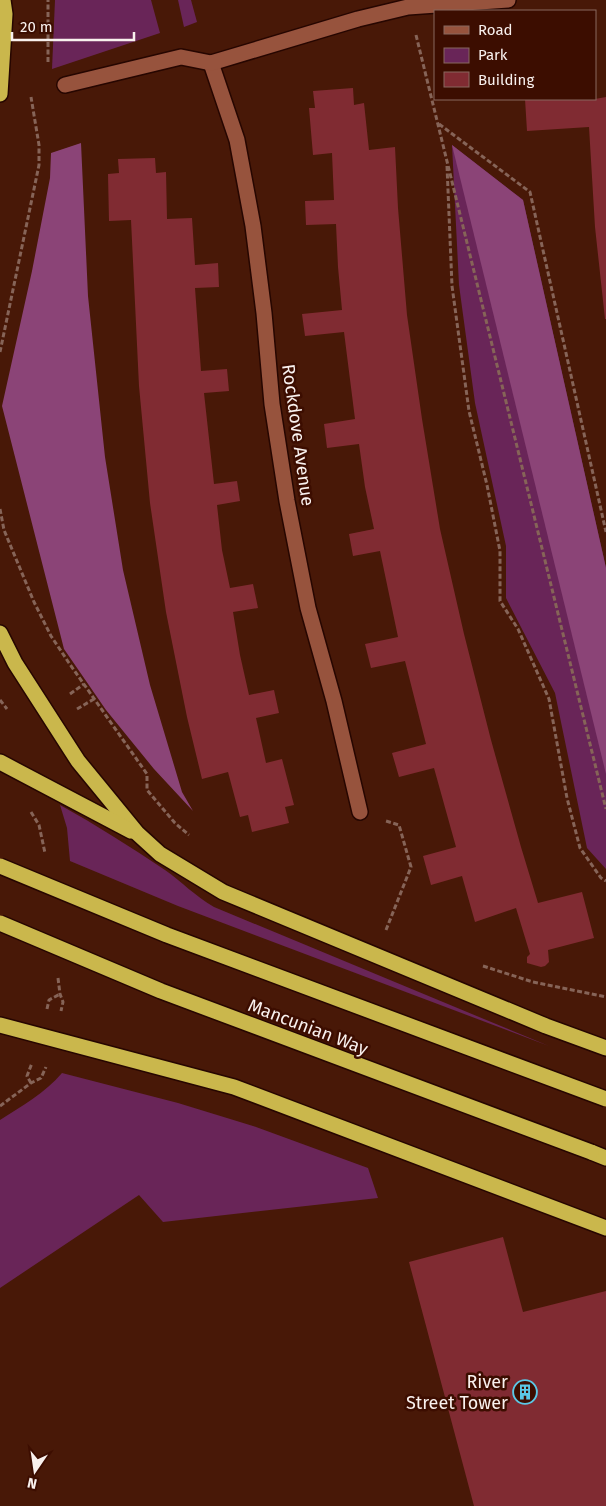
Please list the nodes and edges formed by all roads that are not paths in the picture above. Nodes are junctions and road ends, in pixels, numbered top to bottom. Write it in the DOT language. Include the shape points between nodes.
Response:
graph roads {
  1 [pos="4,0"];
  2 [pos="508,0"];
  3 [pos="408,3"];
  4 [pos="211,63"];
  5 [pos="65,85"];
  6 [pos="0,94"];
  7 [pos="0,633"];
  8 [pos="0,762"];
  9 [pos="360,812"];
  10 [pos="137,834"];
  11 [pos="0,866"];
  12 [pos="0,923"];
  13 [pos="0,1025"];
  14 [pos="606,1048"];
  15 [pos="606,1099"];
  16 [pos="606,1158"];
  17 [pos="606,1228"];
  1 -- 6 [label="highway"];
  2 -- 3 [label="street"];
  3 -- 4 [label="street"];
  4 -- 5 [label="street" via="181,57"];
  4 -- 9 [label="street, Rockdove Avenue" via="237,140 254,226 272,404 308,608"];
  7 -- 10 [label="highway" via="15,664 57,731"];
  8 -- 10 [label="highway"];
  10 -- 14 [label="highway" via="160,854 223,892"];
  11 -- 15 [label="highway, Mancunian Way, bridge" via="167,936"];
  12 -- 16 [label="highway, Mancunian Way, bridge" via="170,995"];
  13 -- 17 [label="highway" via="234,1087"];
}
